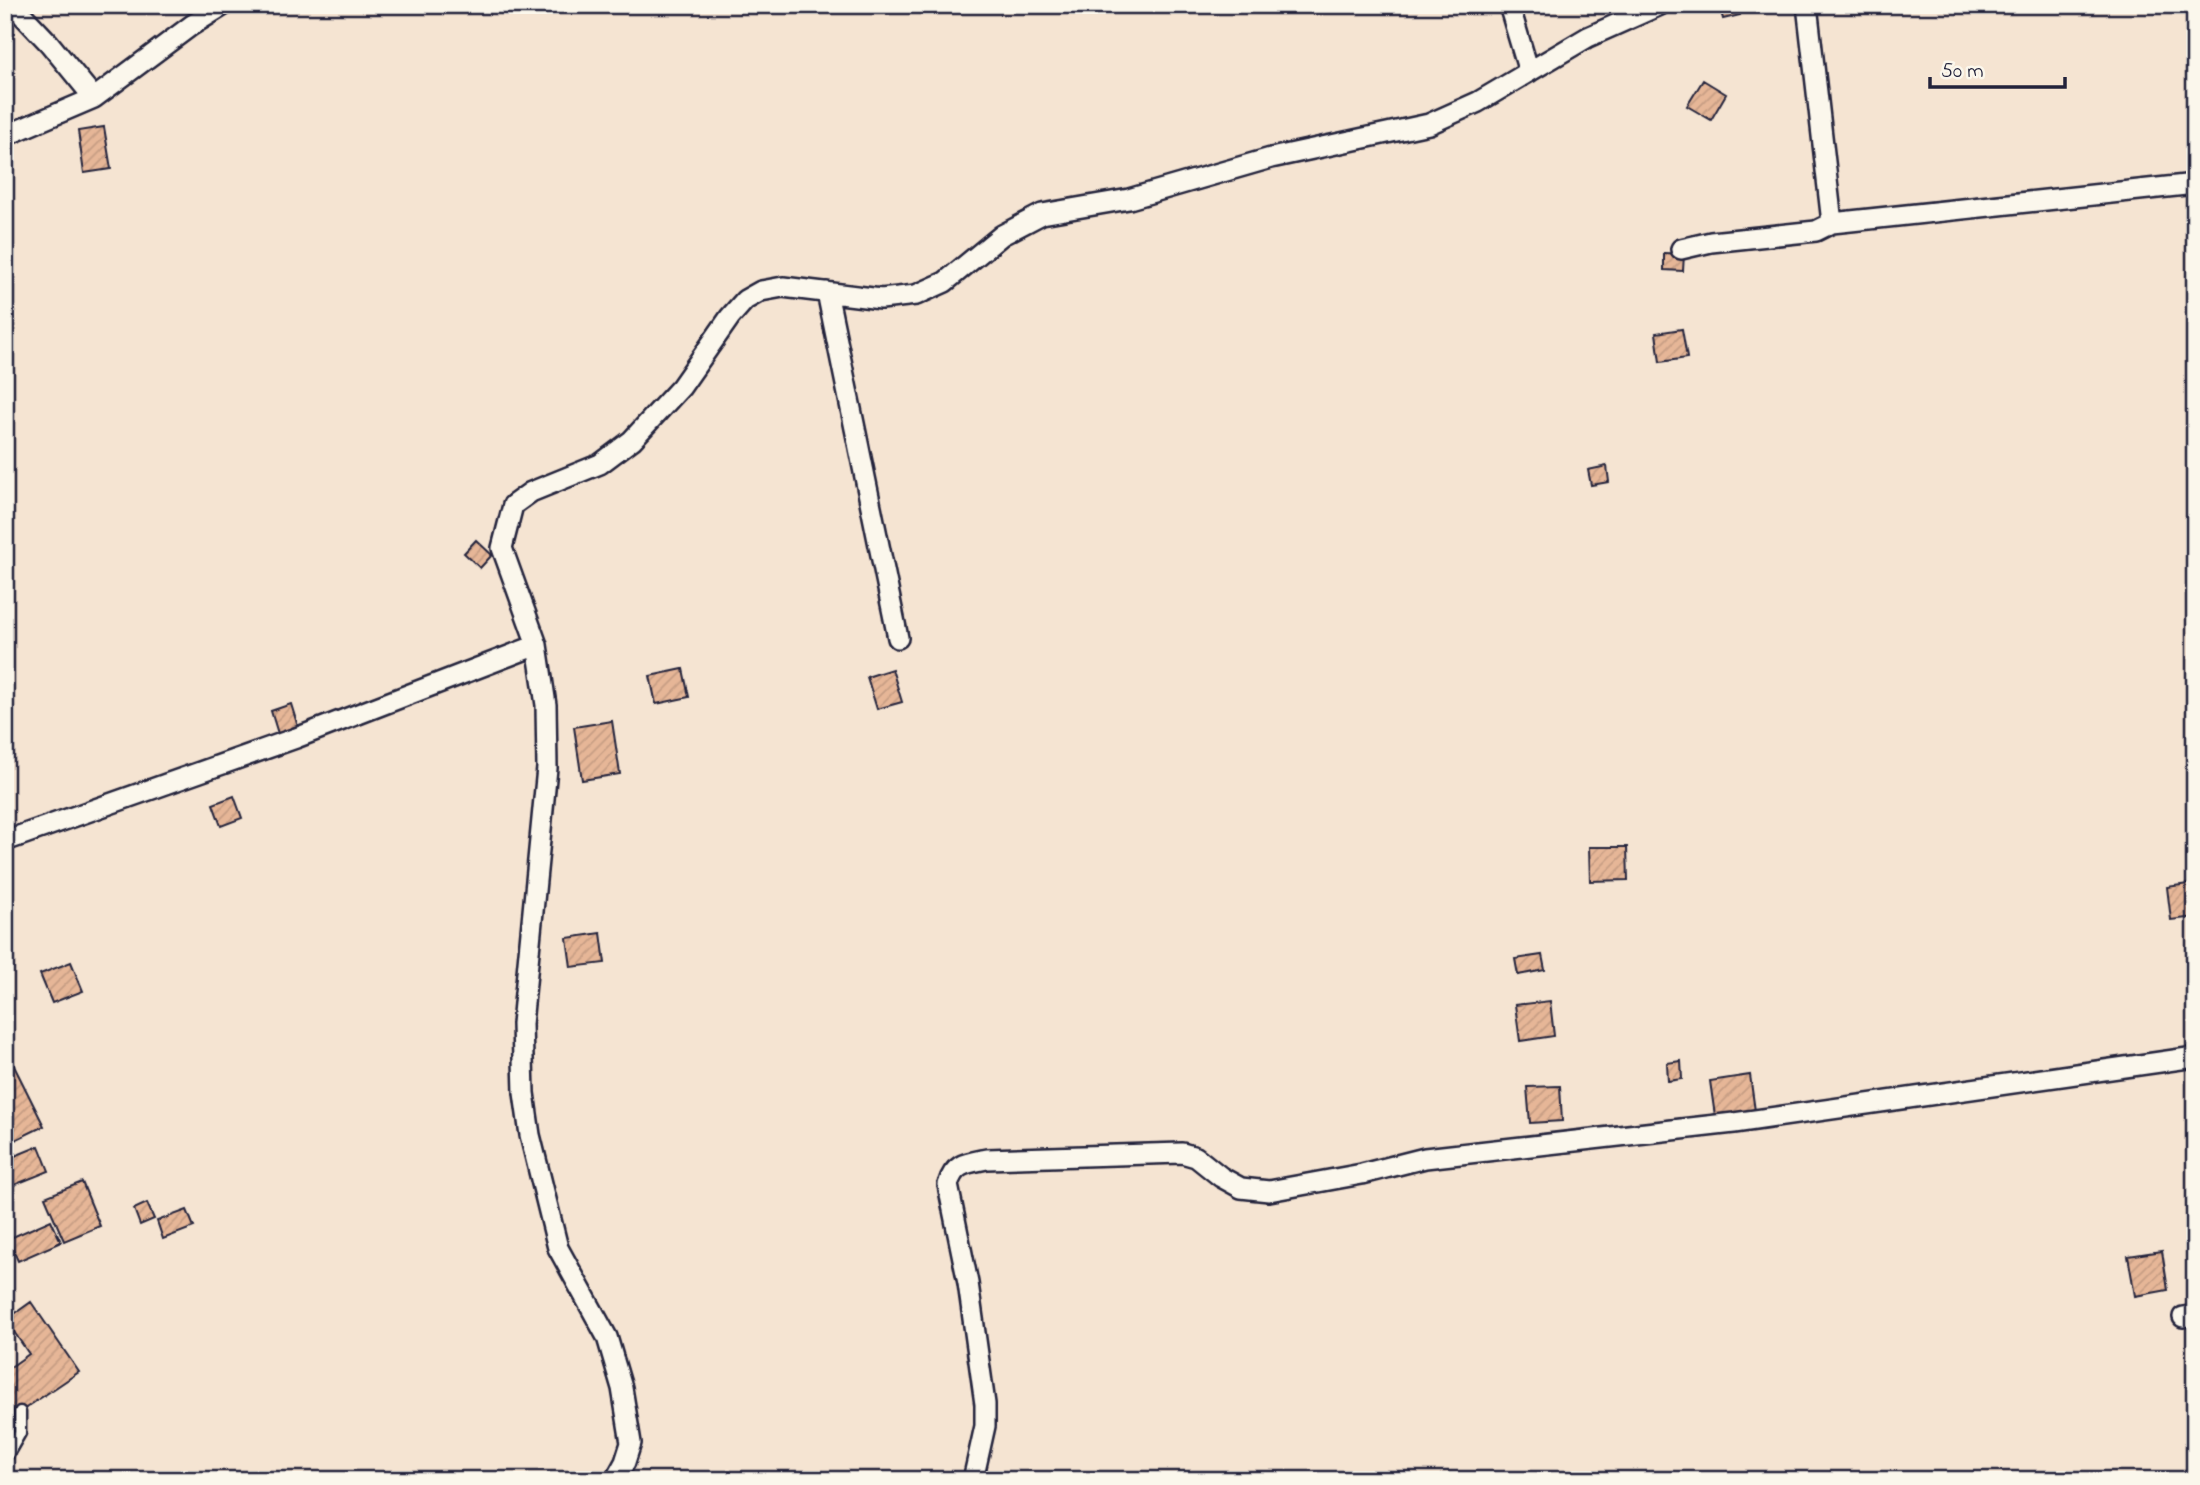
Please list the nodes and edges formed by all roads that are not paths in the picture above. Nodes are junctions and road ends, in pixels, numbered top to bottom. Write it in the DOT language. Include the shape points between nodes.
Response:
graph roads {
  1 [pos="13,5"];
  2 [pos="224,5"];
  3 [pos="1509,5"];
  4 [pos="1660,5"];
  5 [pos="1807,5"];
  6 [pos="1529,72"];
  7 [pos="94,99"];
  8 [pos="5,136"];
  9 [pos="2195,184"];
  10 [pos="1832,223"];
  11 [pos="1681,249"];
  12 [pos="827,292"];
  13 [pos="898,638"];
  14 [pos="537,645"];
  15 [pos="5,841"];
  16 [pos="2195,1057"];
  17 [pos="20,1412"];
  18 [pos="5,1459"];
  19 [pos="615,1480"];
  20 [pos="973,1480"];
  1 -- 7 [label="street"];
  2 -- 7 [label="street"];
  3 -- 6 [label="street"];
  4 -- 6 [label="street" via="1588,37"];
  5 -- 10 [label="street"];
  6 -- 12 [label="street" via="1429,124 1271,158 1129,199 1042,214 1002,235 945,282 916,295 881,299"];
  7 -- 8 [label="street"];
  9 -- 10 [label="street"];
  10 -- 11 [label="street" via="1816,231"];
  12 -- 13 [label="street"];
  12 -- 14 [label="street" via="783,287 745,300 681,387 632,440 600,464 531,492 513,505 502,548"];
  14 -- 15 [label="street" via="296,738"];
  14 -- 19 [label="street" via="546,705 547,768 522,1024 524,1093 558,1248 607,1337 622,1388 631,1443"];
  16 -- 20 [label="street" via="1734,1123 1424,1158 1269,1191 1241,1188 1196,1157 1182,1153 987,1159 962,1165 951,1174 948,1185 985,1404"];
  17 -- 18 [label="lane" via="20,1433"];
}
